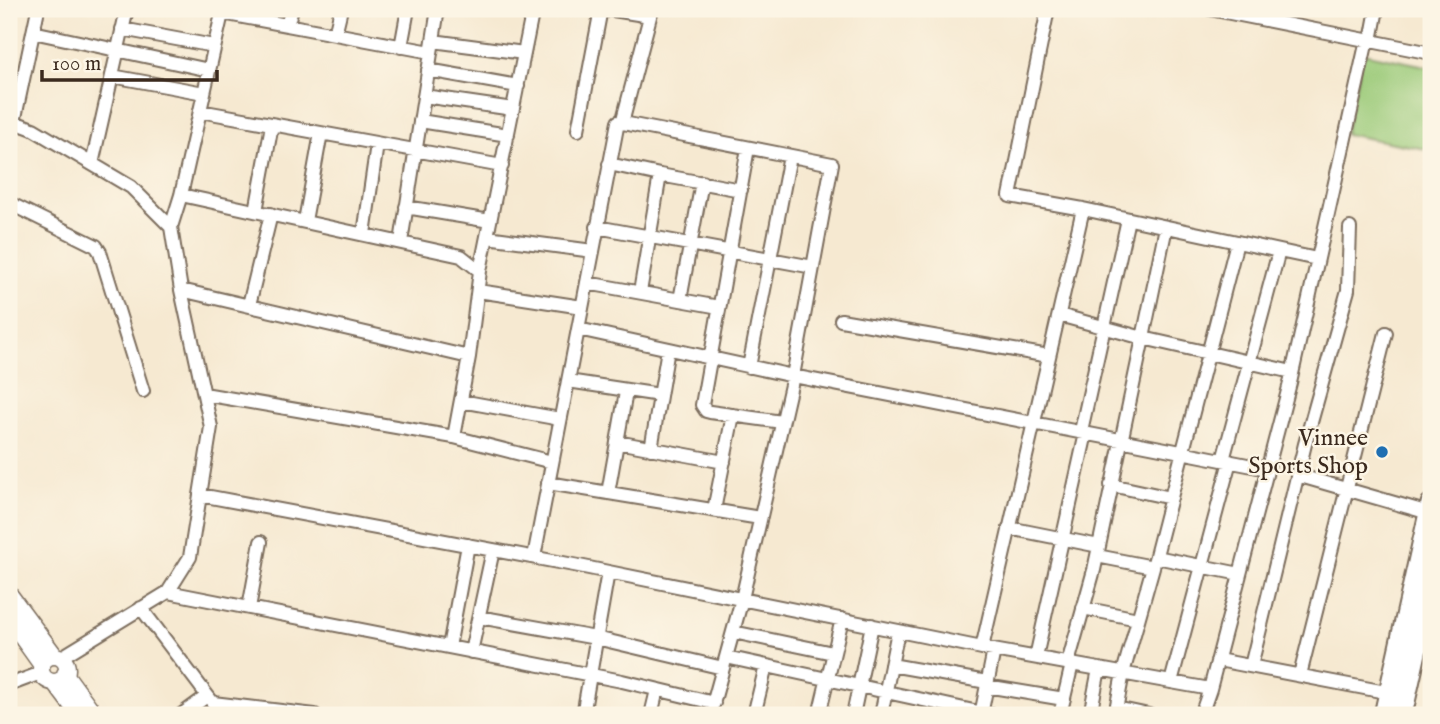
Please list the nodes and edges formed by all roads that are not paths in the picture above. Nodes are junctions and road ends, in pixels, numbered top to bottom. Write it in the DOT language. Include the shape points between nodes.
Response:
graph roads {
  1 [pos="35,9"];
  2 [pos="127,9"];
  3 [pos="292,9"];
  4 [pos="341,9"];
  5 [pos="408,9"];
  6 [pos="438,9"];
  7 [pos="533,9"];
  8 [pos="600,9"];
  9 [pos="607,9"];
  10 [pos="1048,9"];
  11 [pos="1210,9"];
  12 [pos="1377,9"];
  13 [pos="222,11"];
  14 [pos="651,12"];
  15 [pos="288,25"];
  16 [pos="122,29"];
  17 [pos="33,32"];
  18 [pos="335,34"];
  19 [pos="1369,40"];
  20 [pos="214,46"];
  21 [pos="401,47"];
  22 [pos="432,47"];
  23 [pos="117,52"];
  24 [pos="1431,52"];
  25 [pos="524,53"];
  26 [pos="209,70"];
  27 [pos="428,70"];
  28 [pos="112,76"];
  29 [pos="518,86"];
  30 [pos="204,93"];
  31 [pos="424,96"];
  32 [pos="513,109"];
  33 [pos="200,111"];
  34 [pos="12,121"];
  35 [pos="420,121"];
  36 [pos="622,123"];
  37 [pos="272,125"];
  38 [pos="578,130"];
  39 [pos="321,134"];
  40 [pos="508,135"];
  41 [pos="377,144"];
  42 [pos="748,148"];
  43 [pos="415,150"];
  44 [pos="790,156"];
  45 [pos="92,164"];
  46 [pos="610,164"];
  47 [pos="502,166"];
  48 [pos="660,175"];
  49 [pos="702,182"];
  50 [pos="741,190"];
  51 [pos="181,195"];
  52 [pos="9,203"];
  53 [pos="406,207"];
  54 [pos="1083,209"];
  55 [pos="256,211"];
  56 [pos="271,214"];
  57 [pos="1128,219"];
  58 [pos="305,221"];
  59 [pos="490,221"];
  60 [pos="171,227"];
  61 [pos="597,227"];
  62 [pos="1166,227"];
  63 [pos="1350,228"];
  64 [pos="365,234"];
  65 [pos="650,236"];
  66 [pos="487,237"];
  67 [pos="401,242"];
  68 [pos="1237,242"];
  69 [pos="691,243"];
  70 [pos="730,250"];
  71 [pos="593,251"];
  72 [pos="1279,251"];
  73 [pos="770,258"];
  74 [pos="1317,259"];
  75 [pos="813,267"];
  76 [pos="480,271"];
  77 [pos="587,283"];
  78 [pos="181,290"];
  79 [pos="478,291"];
  80 [pos="640,292"];
  81 [pos="680,300"];
  82 [pos="249,305"];
  83 [pos="582,307"];
  84 [pos="719,307"];
  85 [pos="1059,315"];
  86 [pos="841,320"];
  87 [pos="1105,328"];
  88 [pos="578,329"];
  89 [pos="1386,333"];
  90 [pos="1143,338"];
  91 [pos="668,349"];
  92 [pos="1208,353"];
  93 [pos="1049,356"];
  94 [pos="469,357"];
  95 [pos="710,358"];
  96 [pos="1250,362"];
  97 [pos="749,367"];
  98 [pos="1292,372"];
  99 [pos="793,376"];
  100 [pos="568,381"];
  101 [pos="143,391"];
  102 [pos="626,391"];
  103 [pos="204,394"];
  104 [pos="660,395"];
  105 [pos="461,401"];
  106 [pos="733,415"];
  107 [pos="560,419"];
  108 [pos="782,422"];
  109 [pos="1034,422"];
  110 [pos="1084,432"];
  111 [pos="454,437"];
  112 [pos="1121,439"];
  113 [pos="617,442"];
  114 [pos="651,449"];
  115 [pos="1183,452"];
  116 [pos="1227,460"];
  117 [pos="724,462"];
  118 [pos="552,463"];
  119 [pos="1268,469"];
  120 [pos="1297,475"];
  121 [pos="548,483"];
  122 [pos="1111,485"];
  123 [pos="1347,490"];
  124 [pos="608,493"];
  125 [pos="200,495"];
  126 [pos="1171,498"];
  127 [pos="1430,508"];
  128 [pos="713,510"];
  129 [pos="760,518"];
  130 [pos="1009,528"];
  131 [pos="1065,538"];
  132 [pos="261,542"];
  133 [pos="468,545"];
  134 [pos="493,550"];
  135 [pos="1098,551"];
  136 [pos="534,557"];
  137 [pos="1154,562"];
  138 [pos="1203,567"];
  139 [pos="608,572"];
  140 [pos="1240,575"];
  141 [pos="1431,586"];
  142 [pos="167,592"];
  143 [pos="9,594"];
  144 [pos="742,599"];
  145 [pos="141,608"];
  146 [pos="249,608"];
  147 [pos="1083,608"];
  148 [pos="479,617"];
  149 [pos="9,619"];
  150 [pos="842,619"];
  151 [pos="1138,620"];
  152 [pos="872,625"];
  153 [pos="898,631"];
  154 [pos="733,632"];
  155 [pos="596,638"];
  156 [pos="449,647"];
  157 [pos="988,649"];
  158 [pos="471,652"];
  159 [pos="833,653"];
  160 [pos="1036,657"];
  161 [pos="1218,660"];
  162 [pos="725,662"];
  163 [pos="1070,663"];
  164 [pos="891,665"];
  165 [pos="766,666"];
  166 [pos="1251,666"];
  167 [pos="53,668"];
  168 [pos="1099,669"];
  169 [pos="1123,673"];
  170 [pos="590,675"];
  171 [pos="1300,675"];
  172 [pos="827,679"];
  173 [pos="1171,682"];
  174 [pos="987,684"];
  175 [pos="9,685"];
  176 [pos="859,686"];
  177 [pos="1210,689"];
  178 [pos="657,690"];
  179 [pos="886,692"];
  180 [pos="210,699"];
  181 [pos="1064,699"];
  182 [pos="1399,701"];
  183 [pos="949,711"];
  184 [pos="1116,711"];
  185 [pos="271,712"];
  186 [pos="713,712"];
  187 [pos="79,715"];
  188 [pos="96,715"];
  189 [pos="181,715"];
  190 [pos="222,715"];
  191 [pos="316,715"];
  192 [pos="583,715"];
  193 [pos="651,715"];
  194 [pos="754,715"];
  195 [pos="819,715"];
  196 [pos="853,715"];
  197 [pos="881,715"];
  198 [pos="985,715"];
  199 [pos="1060,715"];
  200 [pos="1090,715"];
  201 [pos="1149,715"];
  202 [pos="1202,715"];
  203 [pos="1384,715"];
  1 -- 17 [label="street"];
  2 -- 16 [label="street"];
  3 -- 15 [label="street"];
  4 -- 18 [label="street"];
  5 -- 21 [label="street"];
  6 -- 22 [label="street"];
  7 -- 25 [label="street"];
  8 -- 38 [label="street"];
  9 -- 14 [label="street"];
  10 -- 54 [label="street" via="1010,196"];
  11 -- 19 [label="street"];
  12 -- 19 [label="street"];
  13 -- 15 [label="street"];
  13 -- 20 [label="street"];
  14 -- 36 [label="street"];
  15 -- 18 [label="street"];
  16 -- 20 [label="street"];
  16 -- 23 [label="street"];
  17 -- 23 [label="street"];
  17 -- 34 [label="street"];
  18 -- 21 [label="street"];
  19 -- 24 [label="street"];
  19 -- 74 [label="street"];
  20 -- 26 [label="street"];
  21 -- 22 [label="street"];
  22 -- 25 [label="street"];
  22 -- 27 [label="street"];
  23 -- 26 [label="street"];
  23 -- 28 [label="street"];
  25 -- 29 [label="street"];
  26 -- 30 [label="street"];
  27 -- 29 [label="street"];
  27 -- 31 [label="street"];
  28 -- 30 [label="street"];
  28 -- 45 [label="street"];
  29 -- 32 [label="street"];
  30 -- 33 [label="street"];
  31 -- 32 [label="street"];
  31 -- 35 [label="street"];
  32 -- 40 [label="street"];
  33 -- 37 [label="street"];
  33 -- 51 [label="street"];
  34 -- 45 [label="street"];
  35 -- 40 [label="street"];
  35 -- 43 [label="street"];
  36 -- 42 [label="street"];
  36 -- 46 [label="street" via="618,122"];
  37 -- 39 [label="street"];
  37 -- 55 [label="street"];
  39 -- 41 [label="street"];
  39 -- 58 [label="street"];
  40 -- 47 [label="street"];
  41 -- 43 [label="street"];
  41 -- 64 [label="street"];
  42 -- 44 [label="street"];
  42 -- 50 [label="street"];
  43 -- 47 [label="street"];
  43 -- 53 [label="street"];
  44 -- 73 [label="street"];
  44 -- 75 [label="street" via="832,164"];
  45 -- 60 [label="street" via="131,187"];
  46 -- 48 [label="street"];
  46 -- 61 [label="street"];
  47 -- 59 [label="street"];
  48 -- 49 [label="street"];
  48 -- 65 [label="street"];
  49 -- 50 [label="street"];
  49 -- 69 [label="street"];
  50 -- 70 [label="street"];
  51 -- 55 [label="street"];
  51 -- 60 [label="street"];
  52 -- 101 [label="street" via="96,246"];
  53 -- 59 [label="street"];
  53 -- 67 [label="street"];
  54 -- 57 [label="street"];
  54 -- 85 [label="street"];
  55 -- 56 [label="street"];
  56 -- 58 [label="street"];
  56 -- 82 [label="street"];
  57 -- 62 [label="street"];
  57 -- 87 [label="street"];
  58 -- 64 [label="street"];
  59 -- 66 [label="street"];
  60 -- 78 [label="street"];
  61 -- 65 [label="street"];
  61 -- 71 [label="street"];
  62 -- 68 [label="street"];
  62 -- 90 [label="street"];
  63 -- 120 [label="street" via="1348,290"];
  64 -- 67 [label="street"];
  65 -- 69 [label="street"];
  65 -- 80 [label="street"];
  66 -- 71 [label="street"];
  66 -- 76 [label="street"];
  67 -- 76 [label="street" via="461,256"];
  68 -- 72 [label="street"];
  68 -- 92 [label="street"];
  69 -- 70 [label="street"];
  69 -- 81 [label="street"];
  70 -- 73 [label="street"];
  70 -- 84 [label="street"];
  71 -- 77 [label="street"];
  72 -- 74 [label="street"];
  72 -- 96 [label="street"];
  73 -- 75 [label="street"];
  73 -- 97 [label="street"];
  74 -- 98 [label="street"];
  75 -- 99 [label="street"];
  76 -- 79 [label="street"];
  77 -- 80 [label="street"];
  77 -- 83 [label="street"];
  78 -- 82 [label="street"];
  78 -- 103 [label="street"];
  79 -- 83 [label="street"];
  79 -- 94 [label="street"];
  80 -- 81 [label="street"];
  81 -- 84 [label="street"];
  82 -- 94 [label="street"];
  83 -- 88 [label="street"];
  84 -- 95 [label="street"];
  85 -- 87 [label="street"];
  85 -- 93 [label="street"];
  86 -- 93 [label="street"];
  87 -- 90 [label="street"];
  87 -- 110 [label="street"];
  88 -- 91 [label="street"];
  88 -- 100 [label="street"];
  89 -- 123 [label="street"];
  90 -- 92 [label="street"];
  90 -- 112 [label="street"];
  91 -- 95 [label="street"];
  91 -- 104 [label="street"];
  92 -- 96 [label="street"];
  92 -- 115 [label="street"];
  93 -- 109 [label="street"];
  94 -- 105 [label="street"];
  95 -- 97 [label="street"];
  95 -- 106 [label="street" via="703,408"];
  96 -- 98 [label="street"];
  96 -- 116 [label="street"];
  97 -- 99 [label="street"];
  98 -- 119 [label="street"];
  99 -- 108 [label="street"];
  99 -- 109 [label="street"];
  100 -- 102 [label="street"];
  100 -- 107 [label="street"];
  102 -- 104 [label="street"];
  102 -- 113 [label="street"];
  103 -- 111 [label="street"];
  103 -- 125 [label="street" via="211,427"];
  104 -- 114 [label="street"];
  105 -- 107 [label="street"];
  105 -- 111 [label="street"];
  106 -- 108 [label="street"];
  106 -- 117 [label="street"];
  107 -- 118 [label="street"];
  108 -- 129 [label="street"];
  109 -- 110 [label="street"];
  109 -- 130 [label="street"];
  110 -- 112 [label="street"];
  110 -- 131 [label="street"];
  111 -- 118 [label="street"];
  112 -- 115 [label="street"];
  112 -- 122 [label="street"];
  113 -- 114 [label="street"];
  113 -- 124 [label="street"];
  114 -- 117 [label="street"];
  115 -- 116 [label="street"];
  115 -- 126 [label="street"];
  116 -- 119 [label="street"];
  116 -- 138 [label="street"];
  117 -- 128 [label="street"];
  118 -- 121 [label="street"];
  119 -- 140 [label="street"];
  120 -- 123 [label="street"];
  120 -- 166 [label="street"];
  121 -- 124 [label="street"];
  121 -- 136 [label="street"];
  122 -- 126 [label="street"];
  122 -- 135 [label="street"];
  123 -- 127 [label="street"];
  123 -- 171 [label="street"];
  124 -- 128 [label="street"];
  125 -- 133 [label="street"];
  125 -- 142 [label="street" via="191,557"];
  126 -- 137 [label="street"];
  127 -- 182 [label="main road"];
  128 -- 129 [label="street"];
  129 -- 144 [label="street"];
  130 -- 131 [label="street"];
  130 -- 157 [label="street"];
  131 -- 135 [label="street"];
  131 -- 160 [label="street"];
  132 -- 146 [label="street"];
  133 -- 134 [label="street"];
  133 -- 156 [label="street"];
  134 -- 136 [label="street"];
  134 -- 148 [label="street"];
  135 -- 137 [label="street"];
  135 -- 147 [label="street"];
  136 -- 139 [label="street"];
  137 -- 138 [label="street"];
  137 -- 151 [label="street"];
  138 -- 140 [label="street"];
  138 -- 173 [label="street"];
  139 -- 144 [label="street"];
  139 -- 155 [label="street"];
  140 -- 161 [label="street"];
  141 -- 182 [label="main road"];
  142 -- 145 [label="street"];
  142 -- 146 [label="street"];
  143 -- 167 [label="street"];
  144 -- 150 [label="street"];
  144 -- 154 [label="street"];
  145 -- 167 [label="street"];
  145 -- 180 [label="street"];
  146 -- 156 [label="street"];
  147 -- 151 [label="street"];
  147 -- 163 [label="street"];
  148 -- 155 [label="street"];
  148 -- 158 [label="street"];
  149 -- 167 [label="street"];
  150 -- 152 [label="street"];
  150 -- 159 [label="street"];
  151 -- 169 [label="street"];
  152 -- 153 [label="street"];
  152 -- 176 [label="street"];
  153 -- 157 [label="street"];
  153 -- 164 [label="street"];
  154 -- 159 [label="street"];
  154 -- 162 [label="street"];
  155 -- 162 [label="street"];
  155 -- 170 [label="street"];
  156 -- 158 [label="street"];
  157 -- 160 [label="street"];
  157 -- 174 [label="street"];
  158 -- 170 [label="street"];
  159 -- 172 [label="street"];
  160 -- 163 [label="street"];
  161 -- 166 [label="street"];
  161 -- 177 [label="street"];
  162 -- 165 [label="street"];
  162 -- 186 [label="street"];
  163 -- 168 [label="street"];
  163 -- 181 [label="street"];
  164 -- 174 [label="street"];
  164 -- 179 [label="street"];
  165 -- 172 [label="street"];
  165 -- 194 [label="street"];
  166 -- 171 [label="street"];
  167 -- 175 [label="street"];
  167 -- 187 [label="street"];
  167 -- 188 [label="street"];
  168 -- 169 [label="street"];
  168 -- 200 [label="street"];
  169 -- 173 [label="street"];
  169 -- 184 [label="street"];
  170 -- 178 [label="street"];
  170 -- 192 [label="street"];
  171 -- 182 [label="street"];
  172 -- 176 [label="street"];
  172 -- 195 [label="street"];
  173 -- 177 [label="street"];
  174 -- 181 [label="street"];
  174 -- 198 [label="street"];
  176 -- 179 [label="street"];
  176 -- 196 [label="street"];
  177 -- 202 [label="street"];
  178 -- 186 [label="street"];
  178 -- 193 [label="street"];
  179 -- 183 [label="street"];
  179 -- 197 [label="street"];
  180 -- 185 [label="street"];
  180 -- 189 [label="street"];
  180 -- 190 [label="street"];
  181 -- 199 [label="street"];
  182 -- 203 [label="main road"];
  183 -- 198 [label="street"];
  184 -- 201 [label="street"];
  185 -- 191 [label="street"];
}
